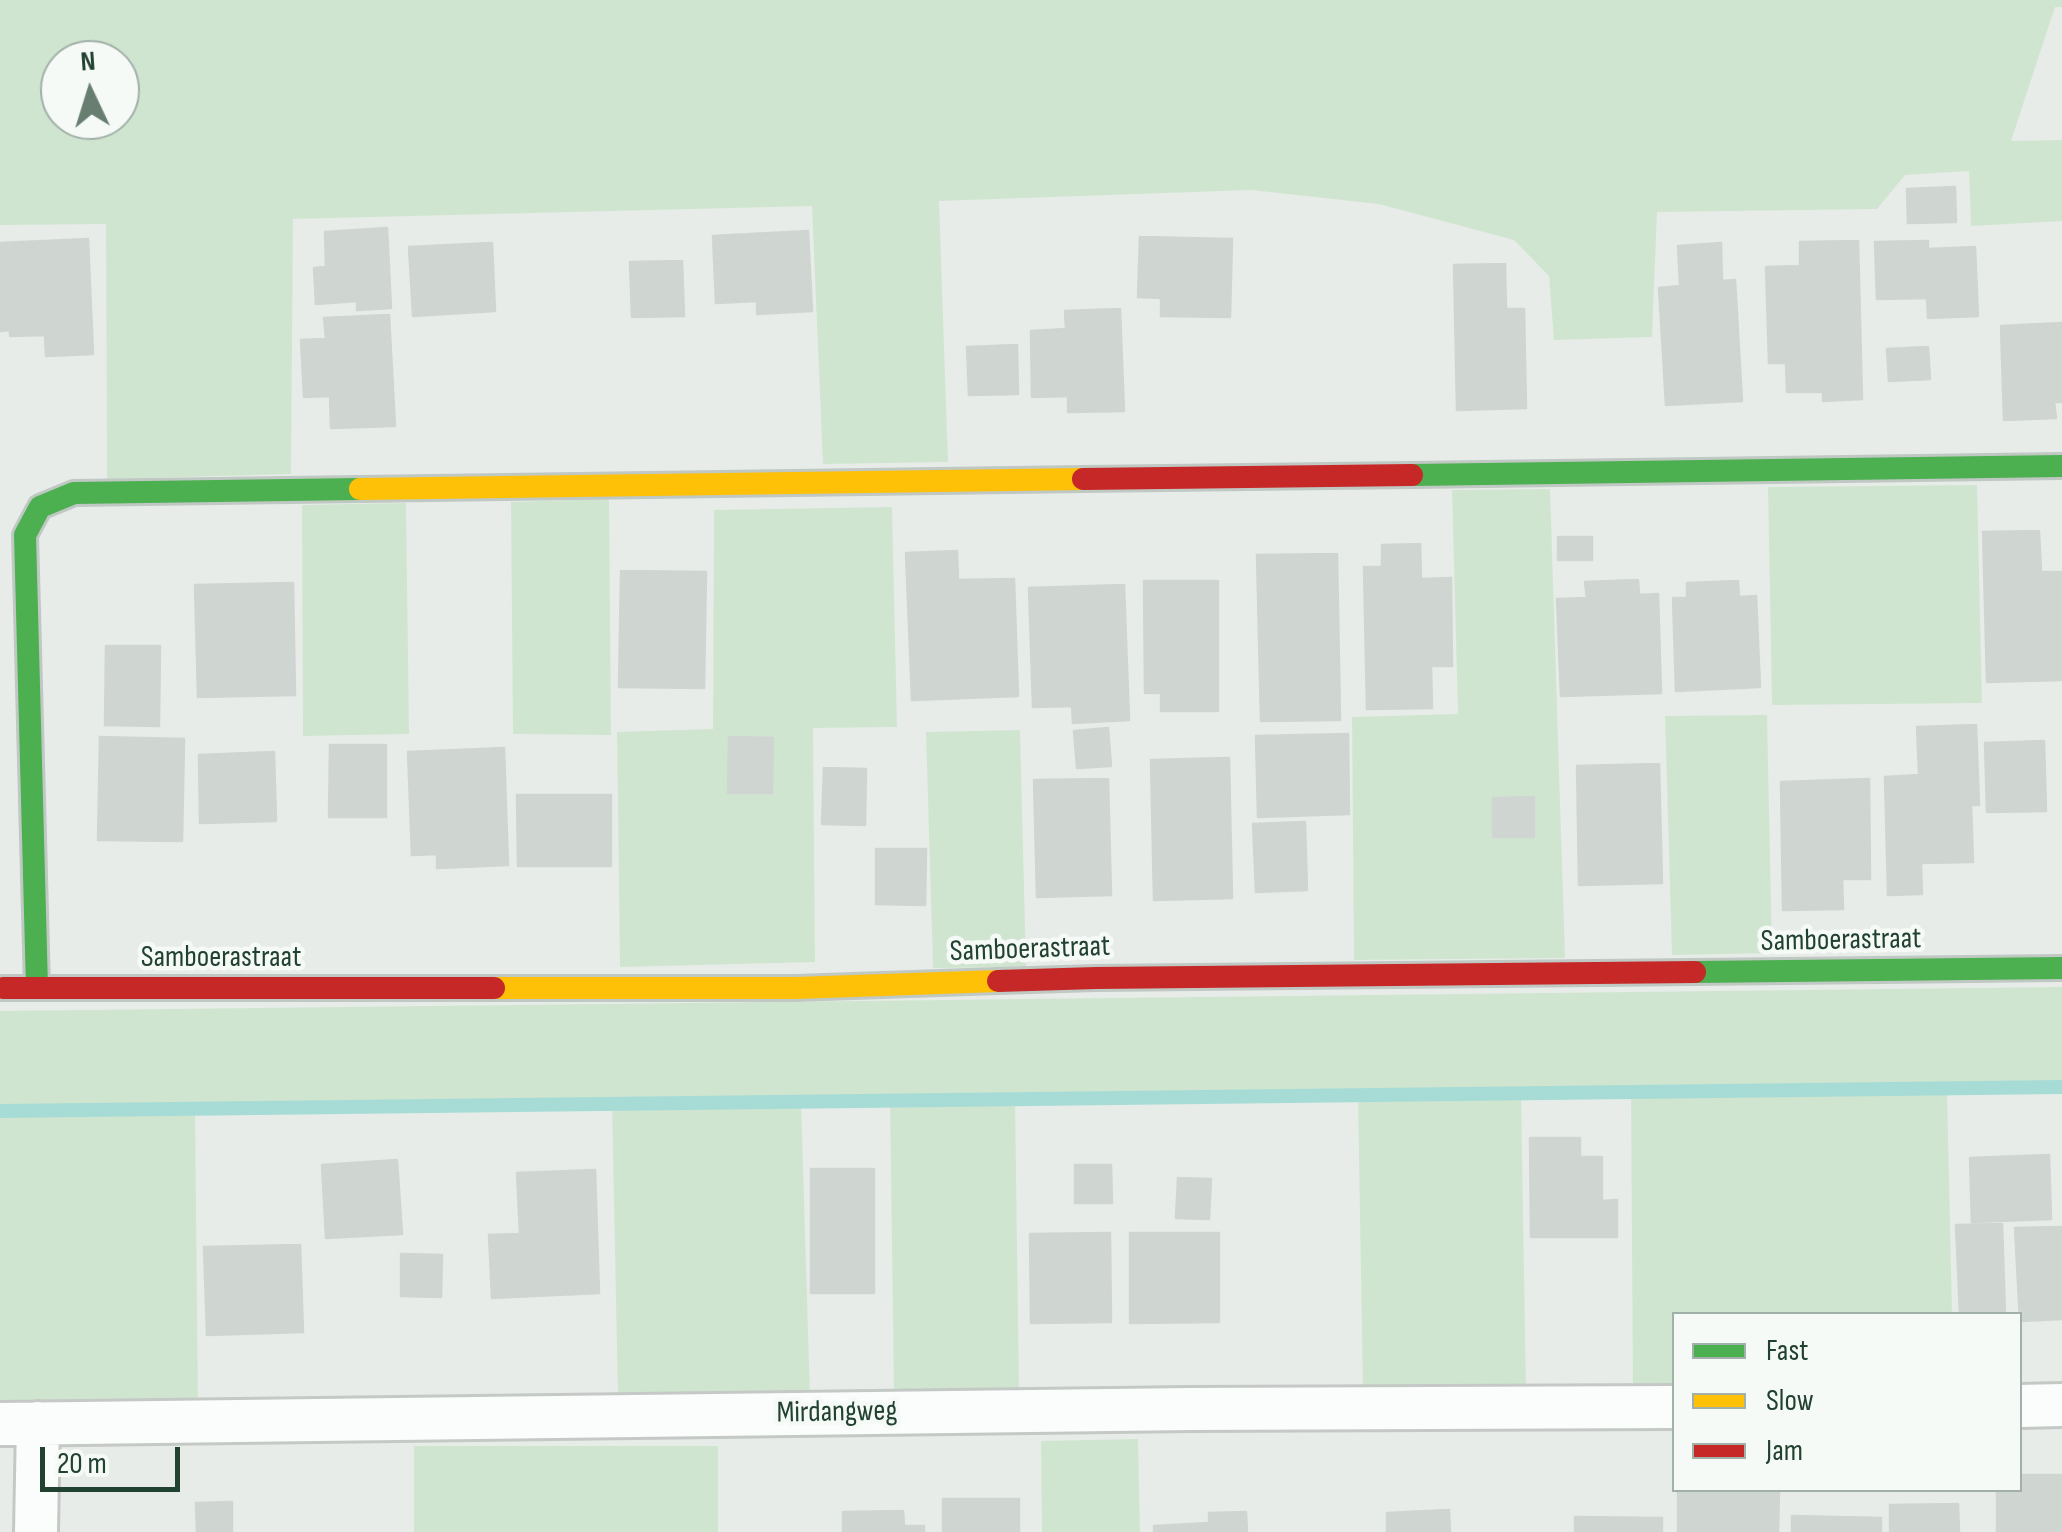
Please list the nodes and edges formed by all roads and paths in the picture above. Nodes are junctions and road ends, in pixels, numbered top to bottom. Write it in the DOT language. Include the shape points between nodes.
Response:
graph roads {
  1 [pos="2062,466"];
  2 [pos="2062,968"];
  3 [pos="0,988"];
  4 [pos="37,988"];
  5 [pos="2062,1405"];
  6 [pos="2022,1406"];
  7 [pos="1672,1407"];
  8 [pos="19,1423"];
  9 [pos="36,1532"];
  1 -- 4 [label="street" via="74,493 40,507 24,535"];
  2 -- 4 [label="street, Samboerastraat" via="1096,978 796,988"];
  3 -- 4 [label="street, Samboerastraat"];
  5 -- 6 [label="street"];
  7 -- 8 [label="street, Mirdangweg"];
  8 -- 9 [label="street"];
}
